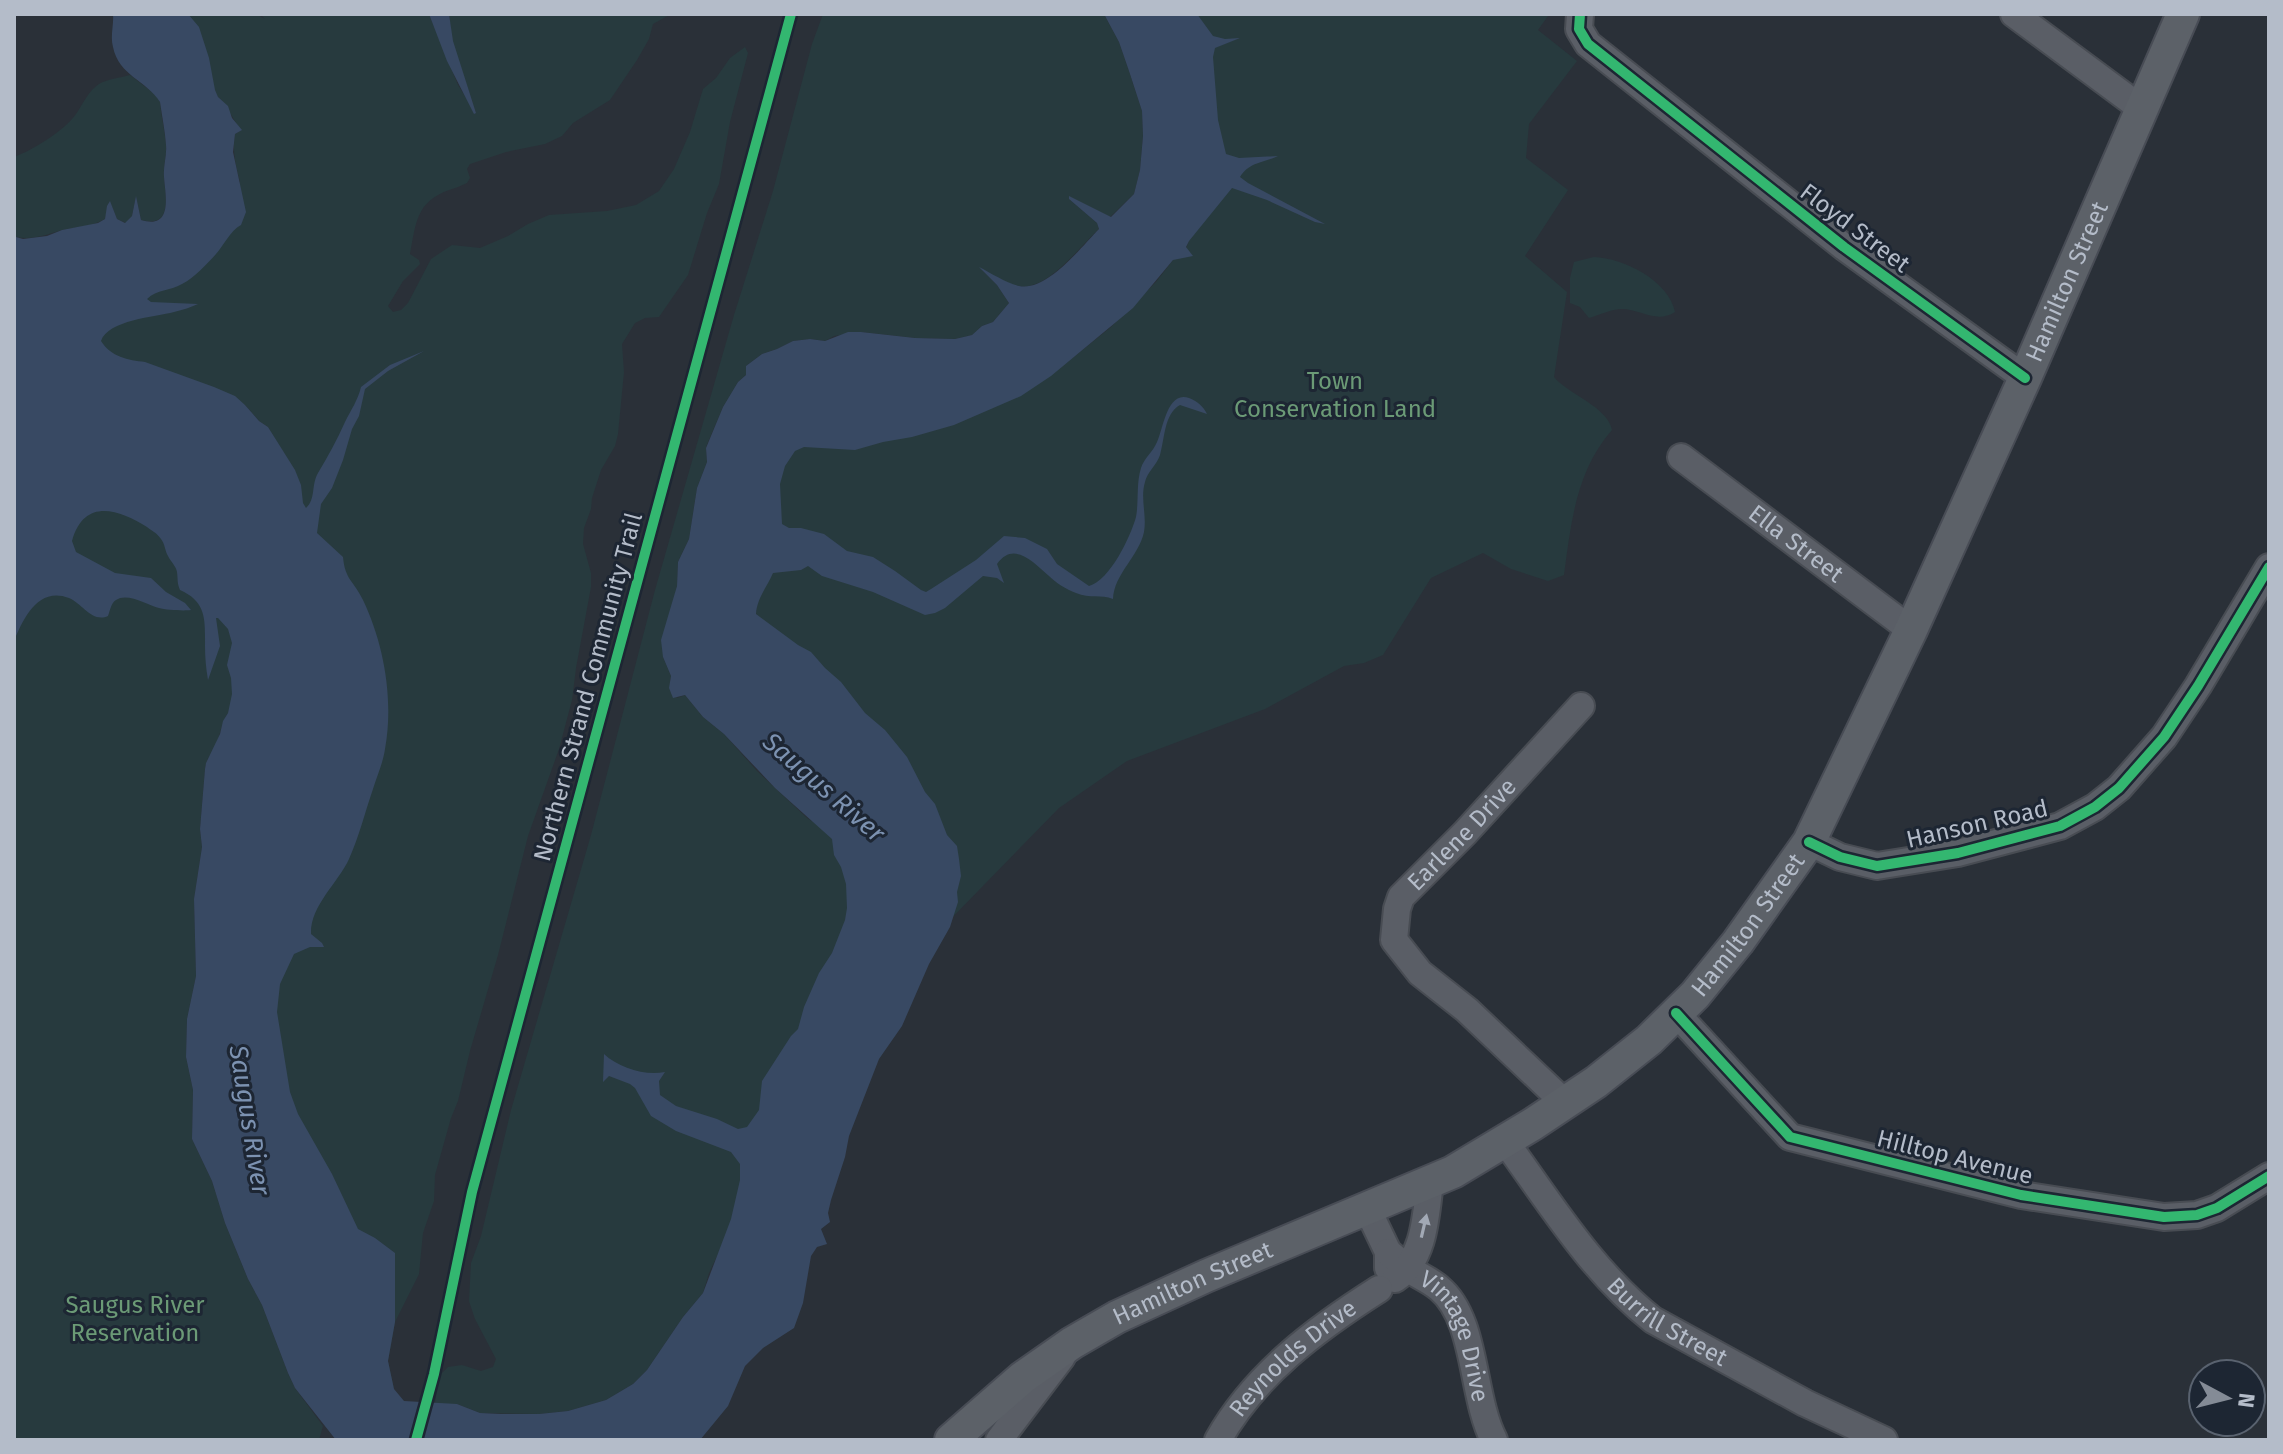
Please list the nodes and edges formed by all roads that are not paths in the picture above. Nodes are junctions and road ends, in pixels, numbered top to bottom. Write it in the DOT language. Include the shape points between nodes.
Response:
graph roads {
  1 [pos="1580,14"];
  2 [pos="2014,14"];
  3 [pos="2183,14"];
  4 [pos="2142,109"];
  5 [pos="2025,378"];
  6 [pos="1681,457"];
  7 [pos="2269,567"];
  8 [pos="1911,630"];
  9 [pos="1581,706"];
  10 [pos="1809,842"];
  11 [pos="1676,1013"];
  12 [pos="1565,1103"];
  13 [pos="1505,1141"];
  14 [pos="2269,1176"];
  15 [pos="1430,1181"];
  16 [pos="1367,1208"];
  17 [pos="1398,1260"];
  18 [pos="1072,1343"];
  19 [pos="951,1440"];
  20 [pos="999,1440"];
  21 [pos="1218,1440"];
  22 [pos="1494,1440"];
  23 [pos="1884,1440"];
  1 -- 5 [label="street, Floyd Street" via="1579,29 1588,44 1844,247"];
  2 -- 4 [label="street"];
  3 -- 4 [label="main road, Hamilton Street"];
  4 -- 5 [label="main road, Hamilton Street"];
  5 -- 8 [label="main road, Hamilton Street"];
  6 -- 8 [label="street, Ella Street"];
  7 -- 10 [label="street, Hanson Road" via="2164,737 2095,807 2031,834 1877,866"];
  8 -- 10 [label="main road, Hamilton Street"];
  9 -- 12 [label="street, Earlene Drive" via="1401,897 1394,940 1420,973"];
  10 -- 11 [label="main road, Hamilton Street" via="1738,942"];
  11 -- 12 [label="main road, Hamilton Street"];
  11 -- 14 [label="street, Hilltop Avenue" via="1790,1137 2021,1195 2138,1215 2197,1215"];
  12 -- 13 [label="main road, Hamilton Street"];
  13 -- 15 [label="main road, Hamilton Street"];
  13 -- 23 [label="street, Burrill Street" via="1591,1259 1653,1320"];
  15 -- 16 [label="main road, Hamilton Street"];
  17 -- 15 [label="street, Reynolds Drive, one-way" via="1417,1251"];
  16 -- 17 [label="street"];
  16 -- 18 [label="main road, Hamilton Street" via="1140,1306"];
  17 -- 21 [label="street, Reynolds Drive" via="1379,1289 1286,1356 1246,1399"];
  17 -- 22 [label="street, Vintage Drive" via="1440,1288 1455,1308"];
  18 -- 19 [label="main road, Hamilton Street"];
  18 -- 20 [label="street"];
}
